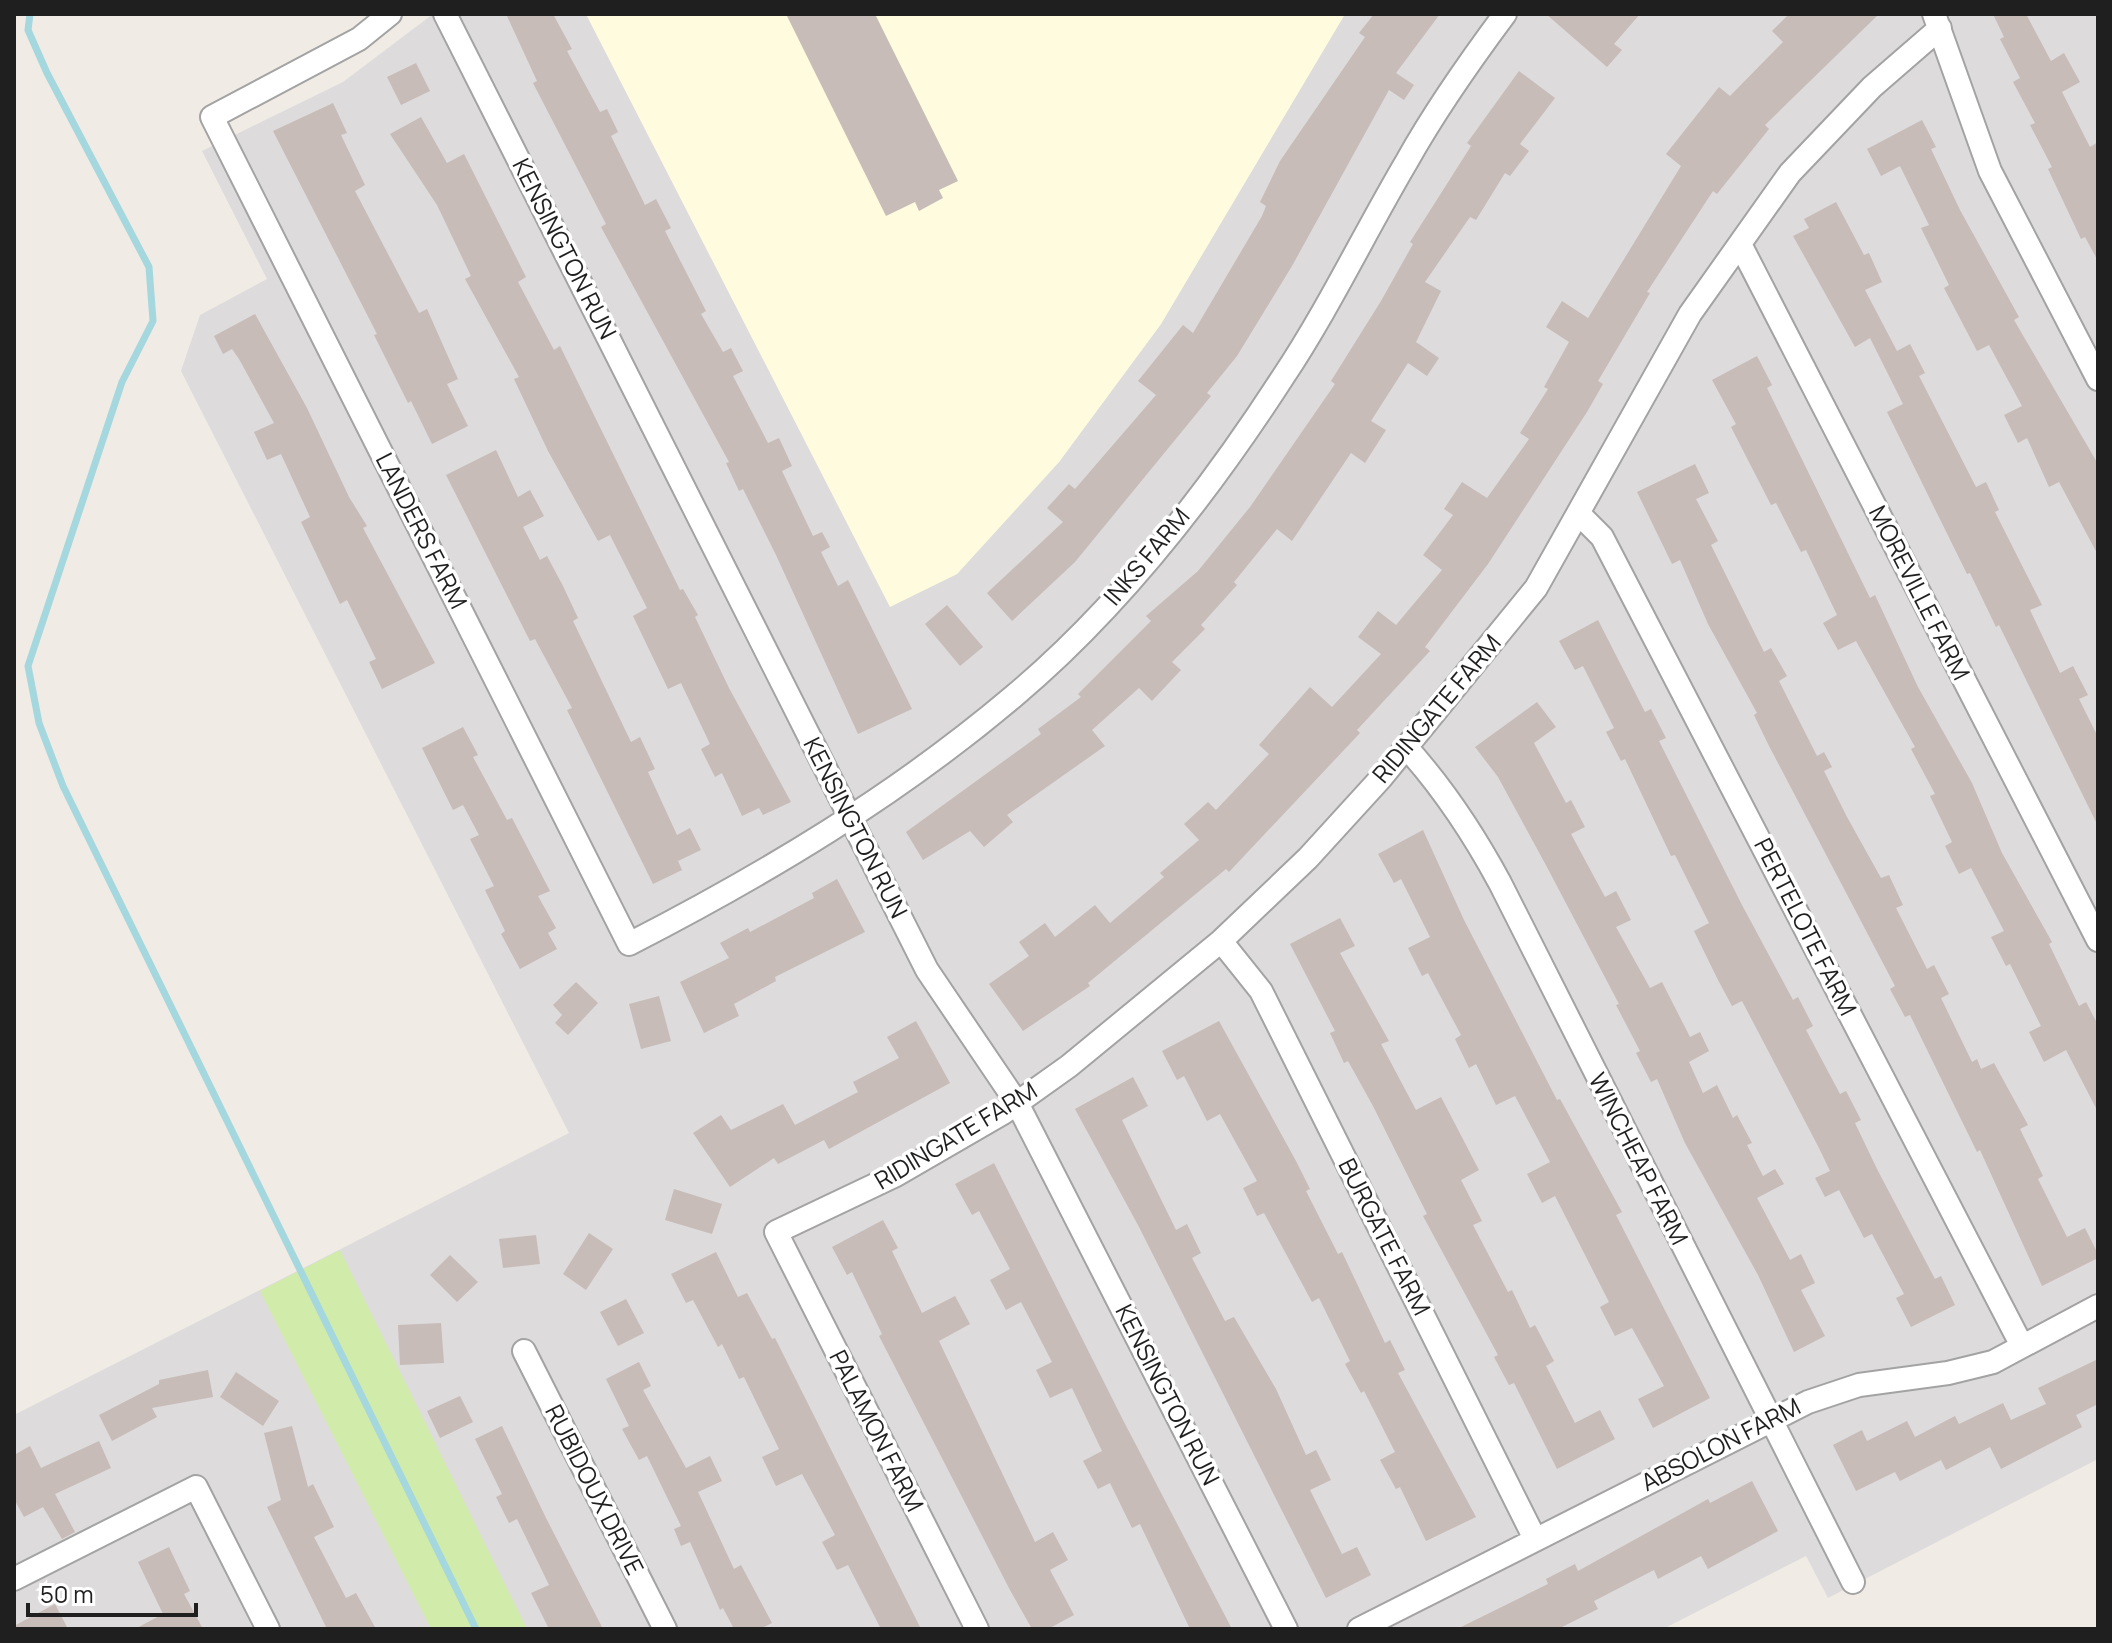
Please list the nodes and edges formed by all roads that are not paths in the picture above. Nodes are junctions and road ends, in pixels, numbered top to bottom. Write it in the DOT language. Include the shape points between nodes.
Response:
graph roads {
  1 [pos="390,14"];
  2 [pos="445,14"];
  3 [pos="1505,14"];
  4 [pos="1937,21"];
  5 [pos="1741,246"];
  6 [pos="2098,379"];
  7 [pos="1579,514"];
  8 [pos="1406,747"];
  9 [pos="851,819"];
  10 [pos="2098,940"];
  11 [pos="1221,941"];
  12 [pos="629,944"];
  13 [pos="1017,1103"];
  14 [pos="776,1232"];
  15 [pos="2098,1306"];
  16 [pos="2022,1346"];
  17 [pos="524,1351"];
  18 [pos="1769,1421"];
  19 [pos="1535,1539"];
  20 [pos="14,1579"];
  21 [pos="1853,1582"];
  22 [pos="268,1629"];
  23 [pos="665,1629"];
  24 [pos="977,1629"];
  25 [pos="1286,1629"];
  26 [pos="1359,1629"];
  1 -- 12 [label="street, LANDERS FARM" via="359,39 212,117"];
  2 -- 9 [label="street, KENSINGTON RUN"];
  3 -- 9 [label="street, INKS FARM" via="1407,159 1285,375 1145,566 1014,696"];
  4 -- 5 [label="street, RIDINGATE FARM" via="1790,173"];
  4 -- 6 [label="street" via="1990,171"];
  5 -- 7 [label="street, RIDINGATE FARM" via="1690,314"];
  5 -- 10 [label="street, MOREVILLE FARM"];
  7 -- 8 [label="street, RIDINGATE FARM" via="1536,588"];
  7 -- 16 [label="street, PERTELOTE FARM" via="1602,537"];
  8 -- 11 [label="street, RIDINGATE FARM" via="1308,858"];
  8 -- 18 [label="street, WINCHEAP FARM" via="1476,837"];
  9 -- 12 [label="street, INKS FARM" via="742,886"];
  9 -- 13 [label="street, KENSINGTON RUN" via="927,970"];
  11 -- 13 [label="street, RIDINGATE FARM" via="1108,1037"];
  11 -- 19 [label="street, BURGATE FARM" via="1261,991"];
  13 -- 14 [label="street, RIDINGATE FARM" via="896,1175"];
  13 -- 25 [label="street, KENSINGTON RUN"];
  14 -- 24 [label="street, PALAMON FARM"];
  15 -- 16 [label="street, ABSOLON FARM"];
  16 -- 18 [label="street, ABSOLON FARM" via="1993,1362 1948,1373 1859,1385"];
  17 -- 23 [label="street, RUBIDOUX DRIVE"];
  18 -- 19 [label="street, ABSOLON FARM"];
  18 -- 21 [label="street, WINCHEAP FARM"];
  19 -- 26 [label="street, ABSOLON FARM"];
  20 -- 22 [label="street" via="196,1487"];
}
